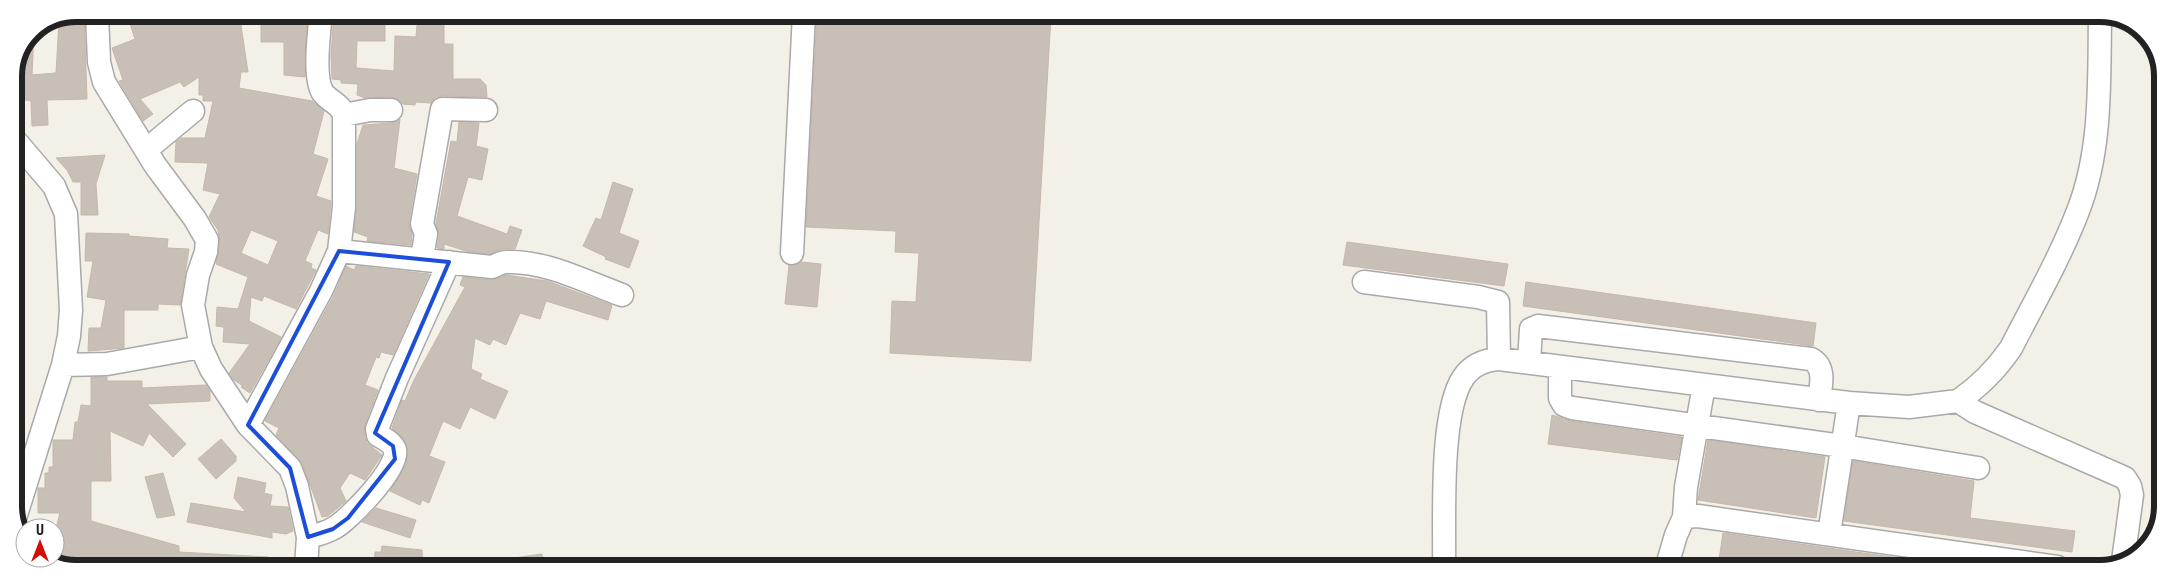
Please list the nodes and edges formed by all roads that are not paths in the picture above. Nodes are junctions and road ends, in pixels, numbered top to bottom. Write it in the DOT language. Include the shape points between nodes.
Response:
graph roads {
  1 [pos="97,23"];
  2 [pos="321,23"];
  3 [pos="804,23"];
  4 [pos="2100,23"];
  5 [pos="391,110"];
  6 [pos="486,110"];
  7 [pos="193,111"];
  8 [pos="344,115"];
  9 [pos="22,149"];
  10 [pos="146,150"];
  11 [pos="339,251"];
  12 [pos="792,253"];
  13 [pos="422,258"];
  14 [pos="449,262"];
  15 [pos="1364,282"];
  16 [pos="622,295"];
  17 [pos="200,347"];
  18 [pos="1498,359"];
  19 [pos="1529,362"];
  20 [pos="63,365"];
  21 [pos="1560,367"];
  22 [pos="1704,385"];
  23 [pos="1819,400"];
  24 [pos="1958,401"];
  25 [pos="1849,403"];
  26 [pos="248,425"];
  27 [pos="1696,427"];
  28 [pos="1842,446"];
  29 [pos="1978,468"];
  30 [pos="23,493"];
  31 [pos="1684,517"];
  32 [pos="1829,534"];
  33 [pos="308,537"];
  34 [pos="2124,555"];
  35 [pos="306,560"];
  36 [pos="1444,560"];
  37 [pos="1669,560"];
  38 [pos="2009,560"];
  1 -- 10 [label="street" via="99,62 104,82"];
  2 -- 8 [label="street" via="320,87"];
  3 -- 12 [label="street"];
  4 -- 24 [label="street" via="2099,106 2089,173 2078,211 2011,348 1998,367"];
  5 -- 8 [label="street"];
  6 -- 13 [label="street" via="442,109 422,224 426,234"];
  7 -- 10 [label="street"];
  8 -- 11 [label="street" via="344,207"];
  9 -- 20 [label="street" via="54,186 66,214 71,310"];
  10 -- 17 [label="street" via="207,240 193,305"];
  11 -- 13 [label="street"];
  11 -- 26 [label="street" via="321,291"];
  13 -- 14 [label="street"];
  14 -- 16 [label="street" via="492,267 504,262 523,263"];
  14 -- 33 [label="street" via="378,427 378,435 393,446 395,459 348,518 333,529"];
  15 -- 18 [label="street" via="1498,302"];
  17 -- 20 [label="street" via="116,363"];
  17 -- 26 [label="street"];
  18 -- 19 [label="street"];
  18 -- 36 [label="street" via="1481,362 1471,369 1456,391 1447,442"];
  19 -- 21 [label="street"];
  19 -- 23 [label="street" via="1531,329 1538,326 1811,359 1821,370"];
  20 -- 30 [label="street"];
  21 -- 22 [label="street"];
  21 -- 27 [label="street" via="1560,398 1564,405"];
  22 -- 23 [label="street"];
  22 -- 27 [label="street"];
  23 -- 25 [label="street"];
  24 -- 25 [label="street" via="1909,407"];
  24 -- 34 [label="street" via="1975,412 2125,478 2132,495"];
  25 -- 28 [label="street"];
  26 -- 33 [label="street" via="290,468"];
  27 -- 28 [label="street"];
  27 -- 31 [label="street"];
  28 -- 29 [label="street"];
  28 -- 32 [label="street"];
  31 -- 32 [label="street"];
  31 -- 37 [label="street"];
  32 -- 38 [label="street"];
  33 -- 35 [label="street"];
}
